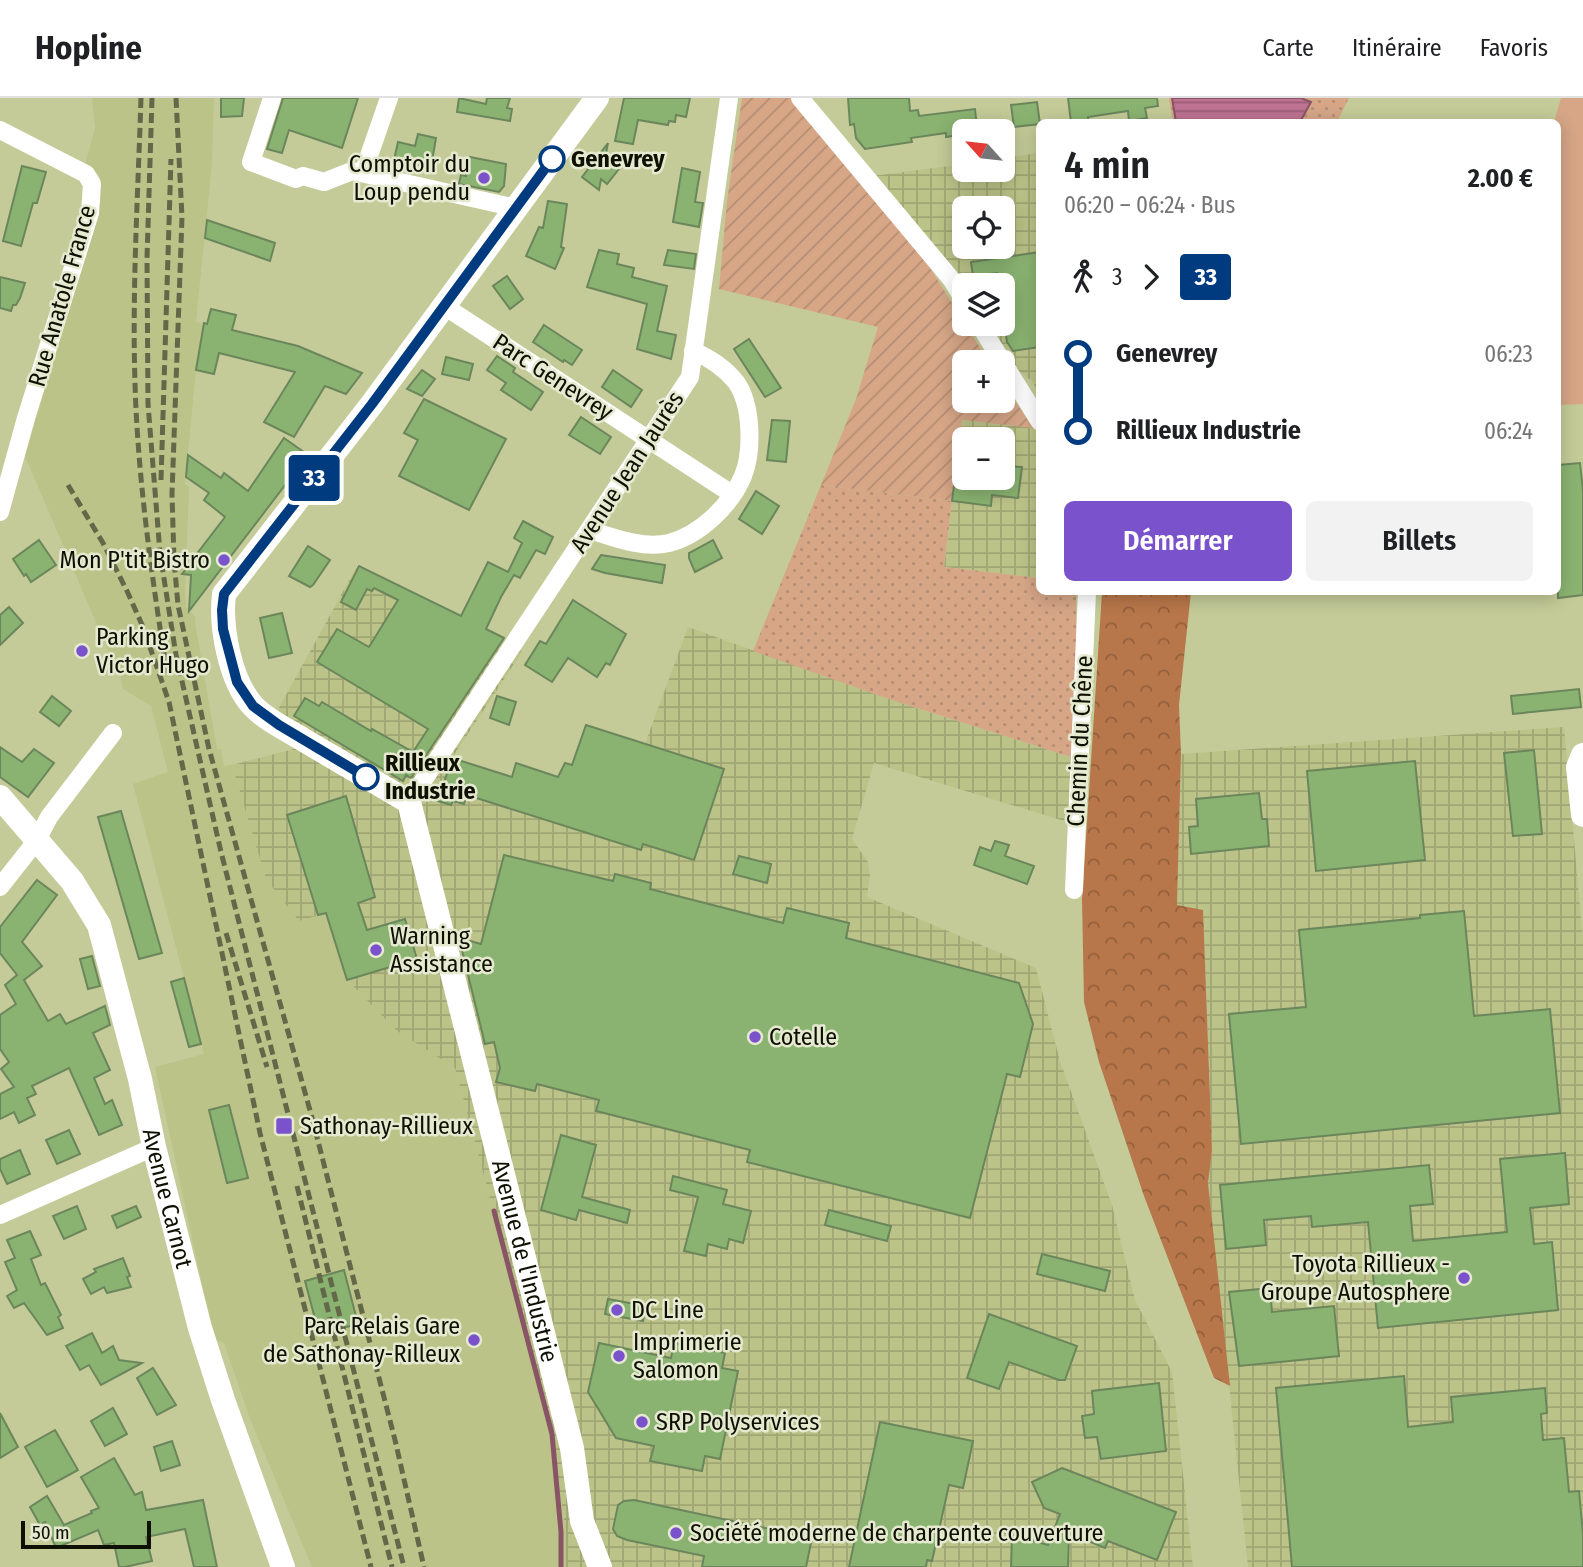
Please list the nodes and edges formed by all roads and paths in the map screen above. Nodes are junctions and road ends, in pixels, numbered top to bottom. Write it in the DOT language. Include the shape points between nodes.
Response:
graph roads {
  1 [pos="272,98"];
  2 [pos="389,98"];
  3 [pos="597,98"];
  4 [pos="729,98"];
  5 [pos="800,98"];
  6 [pos="0,130"];
  7 [pos="363,173"];
  8 [pos="516,208"];
  9 [pos="952,280"];
  10 [pos="444,306"];
  11 [pos="986,336"];
  12 [pos="693,351"];
  13 [pos="1036,416"];
  14 [pos="650,439"];
  15 [pos="732,494"];
  16 [pos="0,512"];
  17 [pos="590,530"];
  18 [pos="1087,595"];
  19 [pos="113,733"];
  20 [pos="1583,755"];
  21 [pos="0,797"];
  22 [pos="409,802"];
  23 [pos="1583,815"];
  24 [pos="37,840"];
  25 [pos="0,887"];
  26 [pos="1074,890"];
  27 [pos="154,1147"];
  28 [pos="0,1214"];
  29 [pos="283,1567"];
  30 [pos="600,1567"];
  1 -- 7 [label="street" via="251,162 296,179 303,176 324,182 352,171"];
  2 -- 7 [label="street"];
  3 -- 8 [label="street"];
  4 -- 12 [label="street, Avenue Jean Jaurès"];
  5 -- 9 [label="street"];
  6 -- 16 [label="street, Rue Anatole France" via="86,174 92,184 90,213"];
  7 -- 8 [label="street"];
  8 -- 10 [label="street"];
  10 -- 14 [label="street, Parc Genevrey"];
  10 -- 22 [label="street" via="224,594 222,610 237,682 253,706"];
  11 -- 13 [label="street"];
  12 -- 14 [label="street, Avenue Jean Jaurès" via="690,377"];
  12 -- 15 [label="street" via="726,370 746,403 747,459"];
  14 -- 15 [label="street, Parc Genevrey"];
  14 -- 17 [label="street, Avenue Jean Jaurès"];
  15 -- 17 [label="street" via="708,522 670,542 632,542"];
  17 -- 22 [label="street, Avenue Jean Jaurès"];
  18 -- 26 [label="street, Chemin du Chêne"];
  19 -- 24 [label="street" via="49,817"];
  20 -- 23 [label="street" via="1578,767"];
  21 -- 24 [label="street, Avenue Carnot"];
  22 -- 30 [label="street, Avenue de l'Industrie" via="572,1448 582,1521"];
  24 -- 25 [label="street"];
  24 -- 27 [label="street, Avenue Carnot" via="72,881 99,925"];
  27 -- 28 [label="street"];
  27 -- 29 [label="street, Avenue Carnot" via="200,1328"];
}
